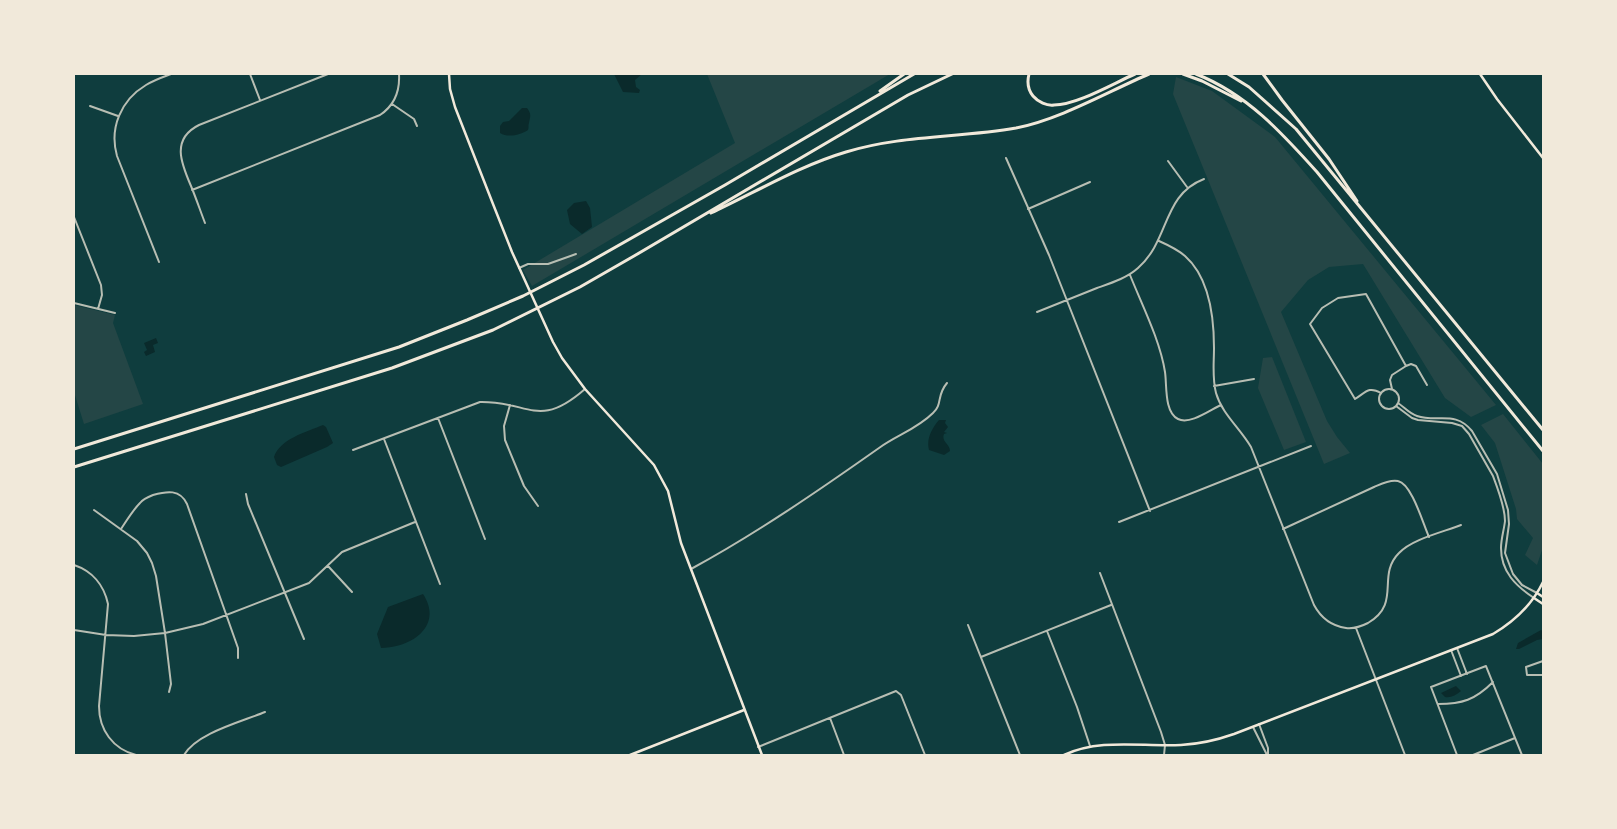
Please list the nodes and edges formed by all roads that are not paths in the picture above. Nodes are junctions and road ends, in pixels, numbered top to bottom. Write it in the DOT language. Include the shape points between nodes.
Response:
graph roads {
  1 [pos="171,74"];
  2 [pos="250,74"];
  3 [pos="328,74"];
  4 [pos="399,74"];
  5 [pos="449,74"];
  6 [pos="904,74"];
  7 [pos="914,74"];
  8 [pos="952,74"];
  9 [pos="1029,74"];
  10 [pos="1136,74"];
  11 [pos="1149,74"];
  12 [pos="1184,74"];
  13 [pos="1196,74"];
  14 [pos="1228,74"];
  15 [pos="1263,74"];
  16 [pos="1480,74"];
  17 [pos="260,100"];
  18 [pos="867,100"];
  19 [pos="392,104"];
  20 [pos="90,106"];
  21 [pos="1258,110"];
  22 [pos="118,116"];
  23 [pos="417,126"];
  24 [pos="1006,158"];
  25 [pos="1543,158"];
  26 [pos="1168,161"];
  27 [pos="1204,178"];
  28 [pos="1090,182"];
  29 [pos="1187,188"];
  30 [pos="192,190"];
  31 [pos="1028,209"];
  32 [pos="74,217"];
  33 [pos="1370,220"];
  34 [pos="205,223"];
  35 [pos="690,223"];
  36 [pos="1159,241"];
  37 [pos="576,254"];
  38 [pos="159,262"];
  39 [pos="519,268"];
  40 [pos="1130,274"];
  41 [pos="1067,300"];
  42 [pos="74,303"];
  43 [pos="98,309"];
  44 [pos="1037,312"];
  45 [pos="115,313"];
  46 [pos="1406,366"];
  47 [pos="1254,379"];
  48 [pos="947,384"];
  49 [pos="1427,385"];
  50 [pos="1214,386"];
  51 [pos="1392,389"];
  52 [pos="585,390"];
  53 [pos="1380,393"];
  54 [pos="1398,403"];
  55 [pos="1220,404"];
  56 [pos="510,405"];
  57 [pos="1396,406"];
  58 [pos="437,417"];
  59 [pos="1543,430"];
  60 [pos="384,438"];
  61 [pos="1311,446"];
  62 [pos="74,449"];
  63 [pos="352,450"];
  64 [pos="1543,451"];
  65 [pos="74,467"];
  66 [pos="1258,467"];
  67 [pos="246,494"];
  68 [pos="538,506"];
  69 [pos="94,510"];
  70 [pos="1150,510"];
  71 [pos="415,522"];
  72 [pos="1119,522"];
  73 [pos="1461,525"];
  74 [pos="121,529"];
  75 [pos="1283,529"];
  76 [pos="1429,537"];
  77 [pos="485,540"];
  78 [pos="74,565"];
  79 [pos="328,566"];
  80 [pos="690,569"];
  81 [pos="1100,573"];
  82 [pos="1543,582"];
  83 [pos="440,584"];
  84 [pos="352,592"];
  85 [pos="286,593"];
  86 [pos="1537,593"];
  87 [pos="1543,597"];
  88 [pos="1534,598"];
  89 [pos="1543,604"];
  90 [pos="1112,605"];
  91 [pos="226,616"];
  92 [pos="968,625"];
  93 [pos="1356,628"];
  94 [pos="74,630"];
  95 [pos="1047,632"];
  96 [pos="165,633"];
  97 [pos="106,635"];
  98 [pos="304,639"];
  99 [pos="1457,648"];
  100 [pos="1451,650"];
  101 [pos="981,657"];
  102 [pos="238,658"];
  103 [pos="1543,661"];
  104 [pos="1467,674"];
  105 [pos="1543,675"];
  106 [pos="1462,676"];
  107 [pos="1376,679"];
  108 [pos="1493,682"];
  109 [pos="170,692"];
  110 [pos="1438,704"];
  111 [pos="744,710"];
  112 [pos="265,712"];
  113 [pos="830,717"];
  114 [pos="1259,724"];
  115 [pos="1253,727"];
  116 [pos="1515,738"];
  117 [pos="1164,745"];
  118 [pos="758,746"];
  119 [pos="1090,746"];
  120 [pos="125,751"];
  121 [pos="123,755"];
  122 [pos="136,755"];
  123 [pos="184,755"];
  124 [pos="630,755"];
  125 [pos="762,755"];
  126 [pos="844,755"];
  127 [pos="925,755"];
  128 [pos="1020,755"];
  129 [pos="1064,755"];
  130 [pos="1164,755"];
  131 [pos="1268,755"];
  132 [pos="1405,755"];
  133 [pos="1458,755"];
  134 [pos="1473,755"];
  135 [pos="1522,755"];
  1 -- 22 [label="street" via="138,90"];
  2 -- 17 [label="street"];
  3 -- 17 [label="street"];
  4 -- 19 [label="street" via="399,88"];
  5 -- 39 [label="main road" via="455,107"];
  6 -- 18 [label="highway"];
  7 -- 18 [label="highway"];
  8 -- 35 [label="highway" via="908,95"];
  9 -- 10 [label="highway" via="1029,88 1034,97 1042,103 1054,105 1080,98"];
  11 -- 35 [label="highway" via="1028,125 896,141 846,152"];
  12 -- 21 [label="highway"];
  13 -- 21 [label="highway"];
  14 -- 33 [label="highway" via="1296,129"];
  15 -- 33 [label="highway"];
  16 -- 25 [label="main road"];
  17 -- 30 [label="street" via="195,127 186,134 181,160"];
  18 -- 62 [label="highway" via="725,185 523,296 399,347"];
  19 -- 23 [label="street" via="414,119"];
  19 -- 30 [label="street" via="375,117"];
  20 -- 22 [label="street"];
  21 -- 64 [label="highway" via="1317,172"];
  22 -- 38 [label="street" via="114,141 117,156"];
  24 -- 31 [label="street"];
  26 -- 29 [label="street"];
  27 -- 29 [label="street"];
  28 -- 31 [label="street"];
  29 -- 36 [label="street" via="1174,204"];
  30 -- 34 [label="street"];
  31 -- 41 [label="street"];
  32 -- 43 [label="street" via="101,285"];
  33 -- 59 [label="highway"];
  35 -- 65 [label="highway" via="580,287 493,330 373,374"];
  36 -- 40 [label="street" via="1148,258"];
  36 -- 50 [label="street" via="1189,259 1206,290 1214,322"];
  37 -- 39 [label="street" via="548,264 528,264"];
  39 -- 52 [label="main road" via="562,358"];
  40 -- 41 [label="street"];
  40 -- 55 [label="street" via="1161,354 1173,414 1187,420"];
  41 -- 44 [label="street"];
  41 -- 70 [label="street"];
  42 -- 43 [label="street"];
  43 -- 45 [label="street"];
  46 -- 49 [label="street" via="1416,366"];
  46 -- 51 [label="street" via="1392,375"];
  46 -- 53 [label="street" via="1366,294 1338,298 1322,308 1310,324 1355,399 1370,389"];
  47 -- 50 [label="street"];
  48 -- 80 [label="street" via="939,394 937,409 917,426 766,525"];
  50 -- 55 [label="street"];
  51 -- 53 [label="street"];
  51 -- 54 [label="street" via="1397,394"];
  52 -- 56 [label="street" via="565,405 547,411 537,412"];
  52 -- 80 [label="main road" via="659,473 671,499 680,543"];
  53 -- 57 [label="street" via="1383,406 1388,409"];
  54 -- 57 [label="street"];
  54 -- 86 [label="street" via="1418,416 1457,419 1468,425 1497,474 1508,510 1505,553 1513,574 1522,585"];
  55 -- 66 [label="street" via="1247,440"];
  56 -- 58 [label="street" via="480,402"];
  56 -- 68 [label="street" via="504,426 505,440 524,486"];
  57 -- 88 [label="street" via="1412,418 1457,423 1466,430 1496,484 1505,518 1501,548 1508,574 1518,587"];
  58 -- 60 [label="street"];
  58 -- 77 [label="street"];
  60 -- 63 [label="street"];
  60 -- 71 [label="street"];
  61 -- 66 [label="street"];
  66 -- 70 [label="street"];
  66 -- 75 [label="street"];
  67 -- 85 [label="street"];
  69 -- 74 [label="street"];
  70 -- 72 [label="street"];
  71 -- 79 [label="street" via="351,547"];
  71 -- 83 [label="street"];
  73 -- 76 [label="street"];
  74 -- 91 [label="street" via="145,499 169,491 182,496"];
  74 -- 96 [label="street" via="140,544 152,562"];
  75 -- 76 [label="street" via="1374,487 1395,481 1410,492"];
  75 -- 93 [label="street" via="1318,612 1337,626"];
  76 -- 93 [label="street" via="1406,547 1394,559 1388,571 1388,594 1383,609 1373,620"];
  78 -- 97 [label="street" via="93,576 104,592 108,610"];
  79 -- 84 [label="street"];
  79 -- 85 [label="street" via="309,582"];
  80 -- 111 [label="main road"];
  81 -- 90 [label="street"];
  82 -- 86 [label="main road"];
  85 -- 91 [label="street"];
  85 -- 98 [label="street"];
  86 -- 87 [label="main road"];
  86 -- 88 [label="main road"];
  88 -- 89 [label="main road"];
  88 -- 99 [label="main road" via="1501,629"];
  90 -- 95 [label="street"];
  90 -- 117 [label="street"];
  91 -- 96 [label="street"];
  91 -- 102 [label="street" via="238,648"];
  92 -- 101 [label="street"];
  93 -- 107 [label="street"];
  94 -- 97 [label="street"];
  95 -- 101 [label="street"];
  95 -- 119 [label="street"];
  96 -- 97 [label="street"];
  96 -- 109 [label="street"];
  97 -- 120 [label="street" via="100,717 107,735"];
  99 -- 100 [label="main road"];
  99 -- 104 [label="street"];
  100 -- 106 [label="street"];
  100 -- 107 [label="main road"];
  101 -- 128 [label="street"];
  103 -- 105 [label="street" via="1525,670 1528,675"];
  104 -- 106 [label="street"];
  104 -- 108 [label="street" via="1486,666"];
  106 -- 110 [label="street" via="1431,687"];
  107 -- 114 [label="main road"];
  107 -- 132 [label="street"];
  108 -- 110 [label="street" via="1470,699"];
  108 -- 116 [label="street"];
  110 -- 133 [label="street"];
  111 -- 118 [label="main road"];
  111 -- 124 [label="main road"];
  112 -- 123 [label="street" via="202,737"];
  113 -- 118 [label="street"];
  113 -- 126 [label="street"];
  113 -- 127 [label="street" via="898,692"];
  114 -- 115 [label="main road"];
  114 -- 131 [label="street"];
  115 -- 117 [label="main road" via="1210,741"];
  115 -- 131 [label="street"];
  116 -- 134 [label="street"];
  116 -- 135 [label="street"];
  117 -- 119 [label="main road"];
  117 -- 130 [label="street"];
  118 -- 125 [label="main road"];
  119 -- 129 [label="main road"];
  120 -- 121 [label="street"];
  120 -- 122 [label="street"];
}
